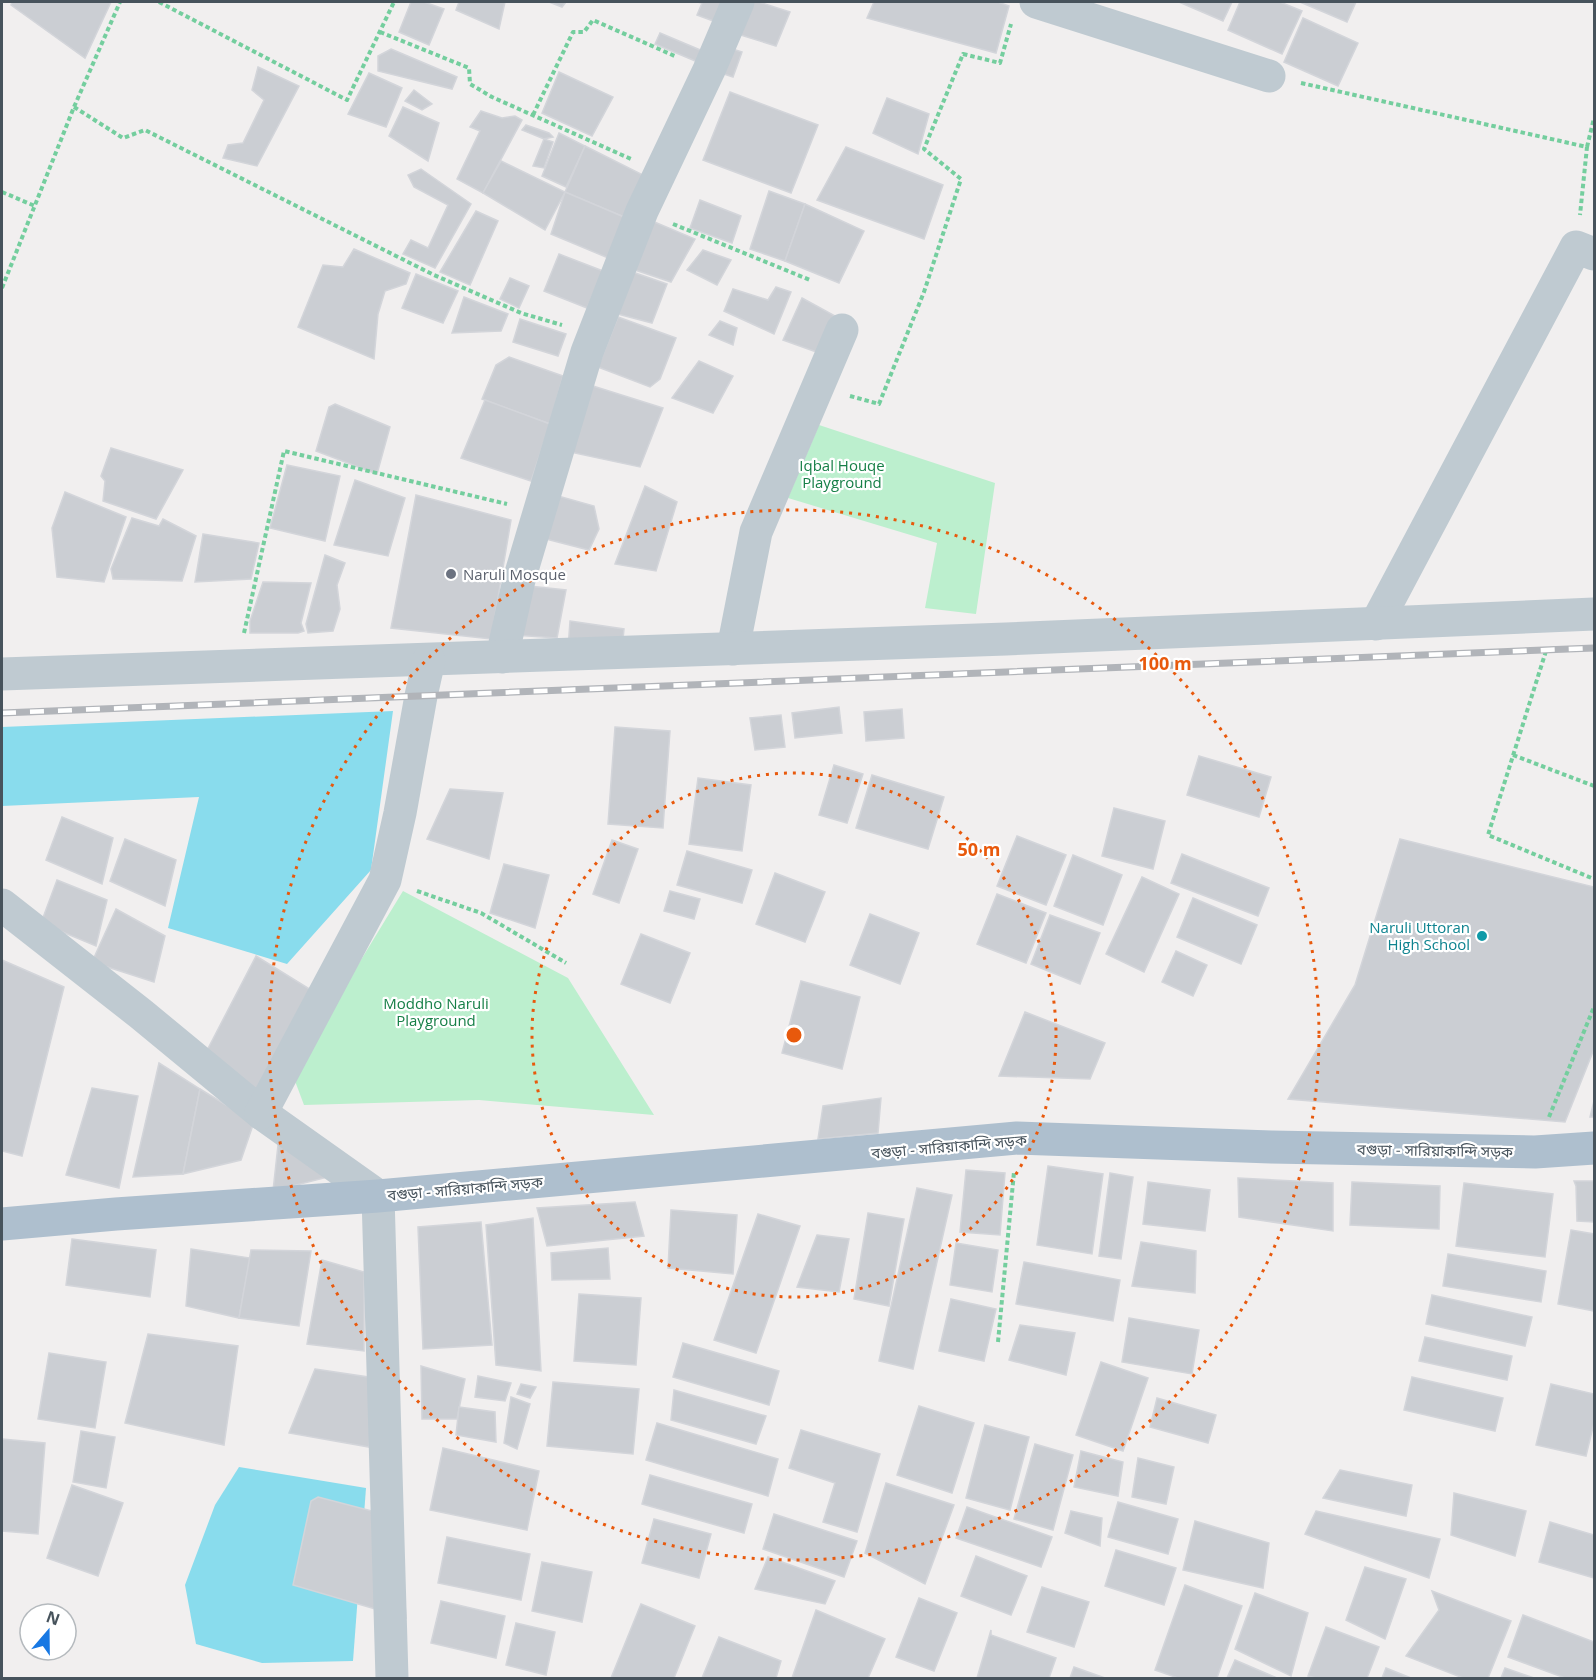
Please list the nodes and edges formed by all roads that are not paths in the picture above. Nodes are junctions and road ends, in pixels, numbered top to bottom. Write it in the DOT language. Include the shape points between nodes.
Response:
graph roads {
  1 [pos="738,2"];
  2 [pos="1036,2"];
  3 [pos="1269,76"];
  4 [pos="1586,250"];
  5 [pos="842,330"];
  6 [pos="1594,614"];
  7 [pos="1376,624"];
  8 [pos="733,649"];
  9 [pos="502,657"];
  10 [pos="429,660"];
  11 [pos="2,674"];
  12 [pos="2,905"];
  13 [pos="261,1113"];
  14 [pos="1594,1148"];
  15 [pos="378,1196"];
  16 [pos="2,1224"];
  17 [pos="392,1678"];
  1 -- 9 [label="street" via="642,211 587,352 519,580"];
  2 -- 3 [label="street"];
  4 -- 7 [label="street"];
  5 -- 8 [label="street" via="756,532"];
  6 -- 7 [label="street"];
  7 -- 8 [label="street"];
  8 -- 9 [label="street"];
  9 -- 10 [label="street"];
  10 -- 11 [label="street"];
  10 -- 13 [label="street" via="385,880"];
  12 -- 13 [label="street"];
  13 -- 15 [label="street"];
  14 -- 15 [label="main road, বগুড়া - সারিয়াকান্দি সড়ক" via="1535,1152 1017,1138"];
  15 -- 16 [label="main road, বগুড়া - সারিয়াকান্দি সড়ক"];
  15 -- 17 [label="street"];
}
